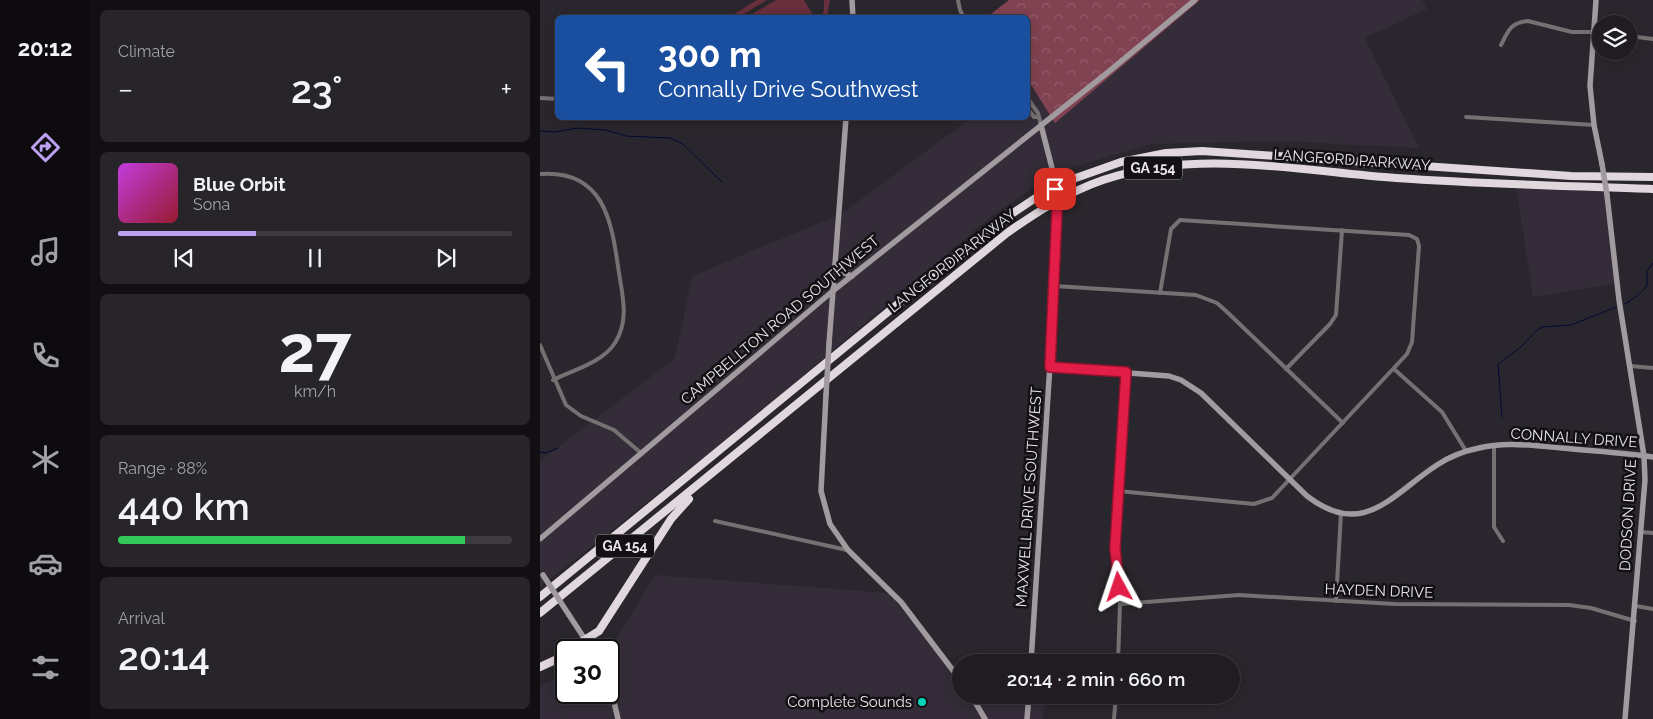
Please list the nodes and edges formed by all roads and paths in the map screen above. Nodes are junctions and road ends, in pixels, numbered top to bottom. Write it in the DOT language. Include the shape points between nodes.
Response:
graph roads {
  1 [pos="852,0"];
  2 [pos="958,0"];
  3 [pos="1195,0"];
  4 [pos="1596,0"];
  5 [pos="853,15"];
  6 [pos="962,15"];
  7 [pos="1595,15"];
  8 [pos="1592,31"];
  9 [pos="1637,37"];
  10 [pos="1653,39"];
  11 [pos="1501,45"];
  12 [pos="1592,49"];
  13 [pos="540,98"];
  14 [pos="555,99"];
  15 [pos="1030,103"];
  16 [pos="1030,112"];
  17 [pos="1038,117"];
  18 [pos="1466,117"];
  19 [pos="846,120"];
  20 [pos="1040,125"];
  21 [pos="1594,125"];
  22 [pos="540,174"];
  23 [pos="1653,177"];
  24 [pos="1653,189"];
  25 [pos="1342,230"];
  26 [pos="836,265"];
  27 [pos="852,276"];
  28 [pos="1055,286"];
  29 [pos="834,290"];
  30 [pos="1160,293"];
  31 [pos="540,345"];
  32 [pos="1630,366"];
  33 [pos="1050,367"];
  34 [pos="1653,368"];
  35 [pos="1286,369"];
  36 [pos="1394,369"];
  37 [pos="1126,372"];
  38 [pos="553,380"];
  39 [pos="1343,424"];
  40 [pos="1494,445"];
  41 [pos="1466,451"];
  42 [pos="641,453"];
  43 [pos="1644,456"];
  44 [pos="1653,457"];
  45 [pos="709,478"];
  46 [pos="1290,480"];
  47 [pos="1118,491"];
  48 [pos="1341,513"];
  49 [pos="715,521"];
  50 [pos="1642,532"];
  51 [pos="1653,533"];
  52 [pos="540,539"];
  53 [pos="1503,541"];
  54 [pos="848,550"];
  55 [pos="542,572"];
  56 [pos="540,597"];
  57 [pos="1336,601"];
  58 [pos="1120,604"];
  59 [pos="1636,606"];
  60 [pos="1653,609"];
  61 [pos="540,613"];
  62 [pos="1635,621"];
  63 [pos="585,638"];
  64 [pos="1032,654"];
  65 [pos="1118,654"];
  66 [pos="555,660"];
  67 [pos="540,667"];
  68 [pos="952,669"];
  69 [pos="615,704"];
  70 [pos="976,704"];
  71 [pos="1028,704"];
  72 [pos="1115,704"];
  73 [pos="618,719"];
  74 [pos="985,719"];
  75 [pos="1027,719"];
  76 [pos="1114,719"];
  77 [pos="1625,719"];
  1 -- 5 [label="street"];
  2 -- 6 [label="street"];
  3 -- 20 [label="street, CAMPBELLTON ROAD SOUTHWEST"];
  4 -- 7 [label="street, DODSON DRIVE"];
  8 -- 11 [label="street" via="1572,32 1520,22 1508,30"];
  9 -- 10 [label="street"];
  12 -- 21 [label="street, DODSON DRIVE" via="1590,86"];
  13 -- 14 [label="street"];
  15 -- 17 [label="street"];
  16 -- 17 [label="street"];
  17 -- 20 [label="street"];
  18 -- 21 [label="street"];
  19 -- 26 [label="street"];
  20 -- 27 [label="street, CAMPBELLTON ROAD SOUTHWEST"];
  20 -- 28 [label="street, MAXWELL DRIVE SOUTHWEST, bridge" via="1053,172 1057,211"];
  21 -- 32 [label="street, DODSON DRIVE, bridge" via="1607,195"];
  22 -- 38 [label="street" via="578,181 601,201 612,227 624,309 621,332 614,346 595,361"];
  23 -- 56 [label="highway, LANGFORD PARKWAY / GA 154" via="1571,176 1202,151 1151,155 1092,171 1052,188 1013,213"];
  24 -- 45 [label="highway, LANGFORD PARKWAY / GA 154" via="1485,184 1210,163 1144,170 1103,180 1055,201 1007,233"];
  25 -- 30 [label="street" via="1180,220 1171,229"];
  25 -- 35 [label="street" via="1336,315"];
  25 -- 36 [label="street" via="1409,234 1417,239 1412,342 1408,354"];
  26 -- 27 [label="street"];
  26 -- 29 [label="street"];
  27 -- 29 [label="street, CAMPBELLTON ROAD SOUTHWEST"];
  28 -- 30 [label="street"];
  28 -- 33 [label="street, MAXWELL DRIVE SOUTHWEST"];
  29 -- 42 [label="street, CAMPBELLTON ROAD SOUTHWEST"];
  29 -- 54 [label="street, bridge" via="821,491 830,524"];
  30 -- 35 [label="street" via="1196,296 1216,303"];
  31 -- 38 [label="street"];
  32 -- 34 [label="street"];
  32 -- 43 [label="street, DODSON DRIVE"];
  33 -- 37 [label="street"];
  33 -- 64 [label="street, MAXWELL DRIVE SOUTHWEST"];
  35 -- 39 [label="street"];
  36 -- 39 [label="street"];
  36 -- 41 [label="street" via="1442,412"];
  37 -- 46 [label="street" via="1169,376 1192,385"];
  37 -- 47 [label="street"];
  38 -- 42 [label="street" via="561,399 571,410 614,430"];
  39 -- 46 [label="street"];
  40 -- 41 [label="street, CONNALLY DRIVE"];
  40 -- 43 [label="street, CONNALLY DRIVE"];
  40 -- 53 [label="street" via="1494,527"];
  41 -- 48 [label="street, CONNALLY DRIVE" via="1436,466 1381,507 1361,513"];
  42 -- 52 [label="street, CAMPBELLTON ROAD SOUTHWEST"];
  43 -- 44 [label="street, CONNALLY DRIVE"];
  43 -- 50 [label="street, DODSON DRIVE"];
  45 -- 61 [label="highway, LANGFORD PARKWAY / GA 154"];
  45 -- 63 [label="highway" via="671,519 599,631"];
  46 -- 47 [label="street" via="1272,498 1254,504"];
  46 -- 48 [label="street" via="1315,503"];
  47 -- 58 [label="street" via="1115,548"];
  48 -- 57 [label="street"];
  49 -- 54 [label="street"];
  50 -- 51 [label="street"];
  50 -- 59 [label="street, DODSON DRIVE"];
  54 -- 68 [label="street" via="902,604"];
  55 -- 63 [label="street, bridge"];
  57 -- 58 [label="street, HAYDEN DRIVE" via="1239,595"];
  57 -- 62 [label="street, HAYDEN DRIVE" via="1569,605"];
  58 -- 65 [label="street"];
  59 -- 60 [label="street"];
  59 -- 62 [label="street, DODSON DRIVE"];
  62 -- 77 [label="street, DODSON DRIVE"];
  66 -- 67 [label="highway"];
  69 -- 73 [label="street"];
  70 -- 74 [label="street"];
  71 -- 75 [label="street"];
  72 -- 76 [label="street"];
}
